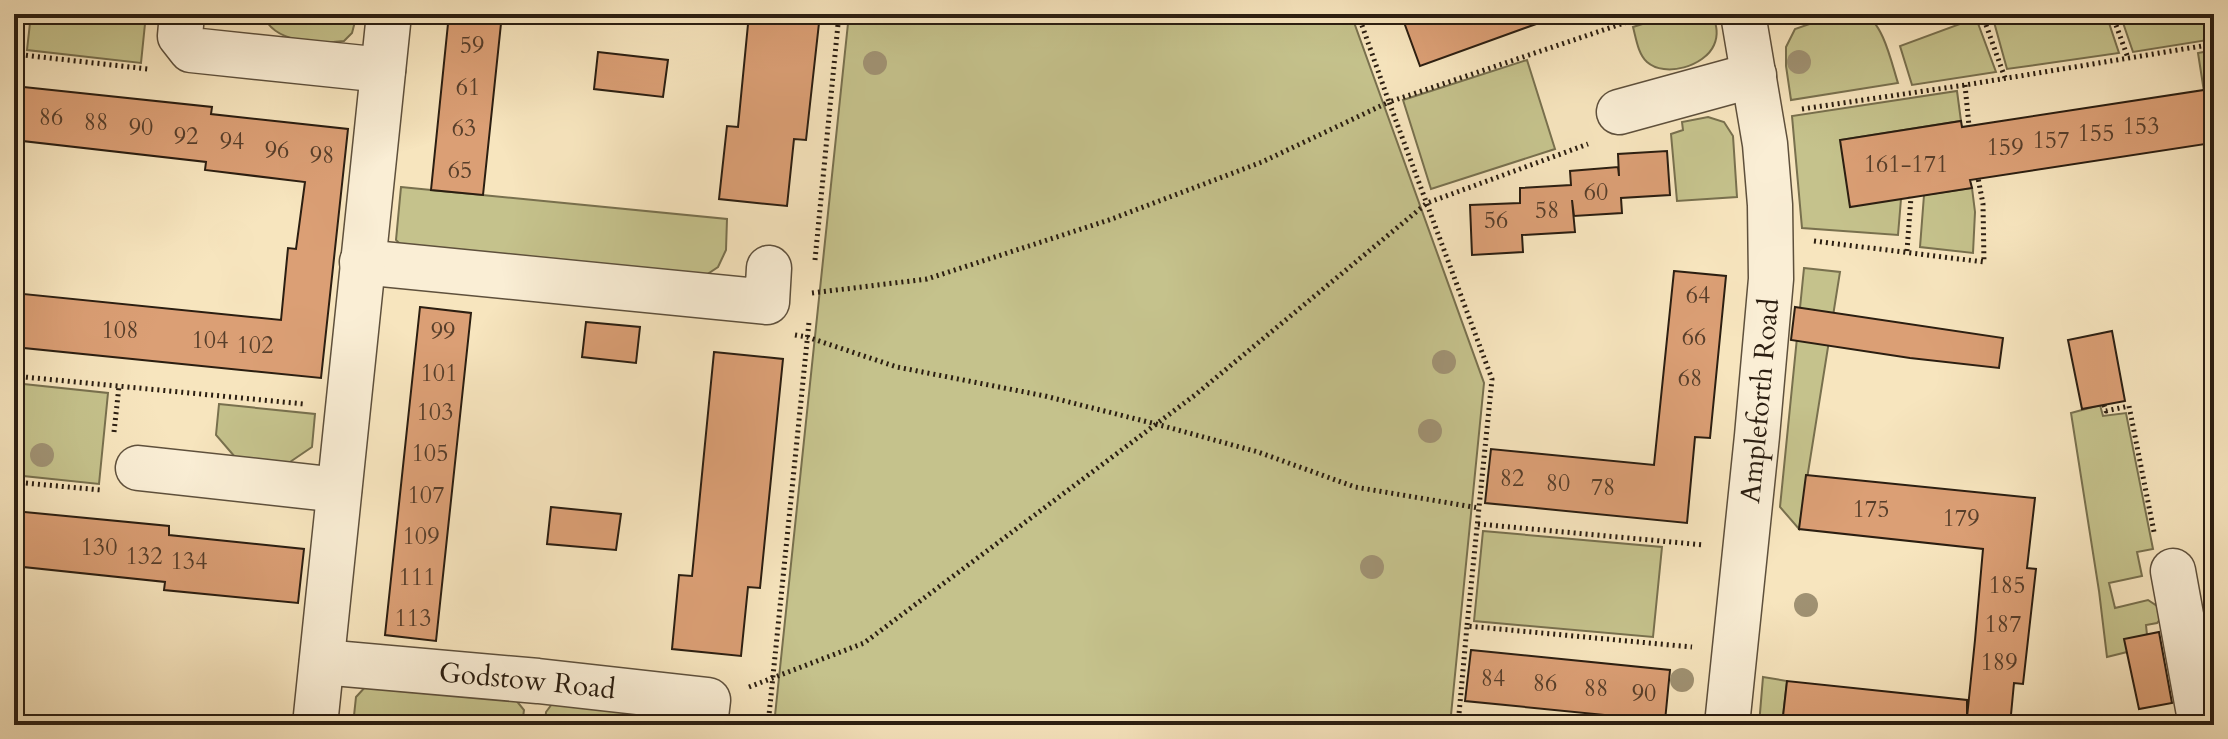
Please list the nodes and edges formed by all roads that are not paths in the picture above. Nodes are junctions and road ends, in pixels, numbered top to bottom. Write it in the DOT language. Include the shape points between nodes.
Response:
graph roads {
  1 [pos="182,14"];
  2 [pos="389,14"];
  3 [pos="1743,14"];
  4 [pos="383,70"];
  5 [pos="1758,95"];
  6 [pos="1619,112"];
  7 [pos="362,262"];
  8 [pos="768,285"];
  9 [pos="123,479"];
  10 [pos="339,490"];
  11 [pos="2173,571"];
  12 [pos="322,662"];
  13 [pos="315,725"];
  14 [pos="705,725"];
  15 [pos="1727,725"];
  16 [pos="2201,725"];
  1 -- 4 [label="street" via="180,36 191,50"];
  2 -- 4 [label="street"];
  3 -- 5 [label="street, Ampleforth Road"];
  4 -- 7 [label="street"];
  5 -- 6 [label="street"];
  5 -- 15 [label="street, Ampleforth Road" via="1770,205 1768,322"];
  7 -- 8 [label="street"];
  7 -- 10 [label="street"];
  9 -- 10 [label="street"];
  10 -- 12 [label="street"];
  11 -- 16 [label="street"];
  12 -- 13 [label="street"];
  12 -- 14 [label="street, Godstow Road" via="708,700"];
}
